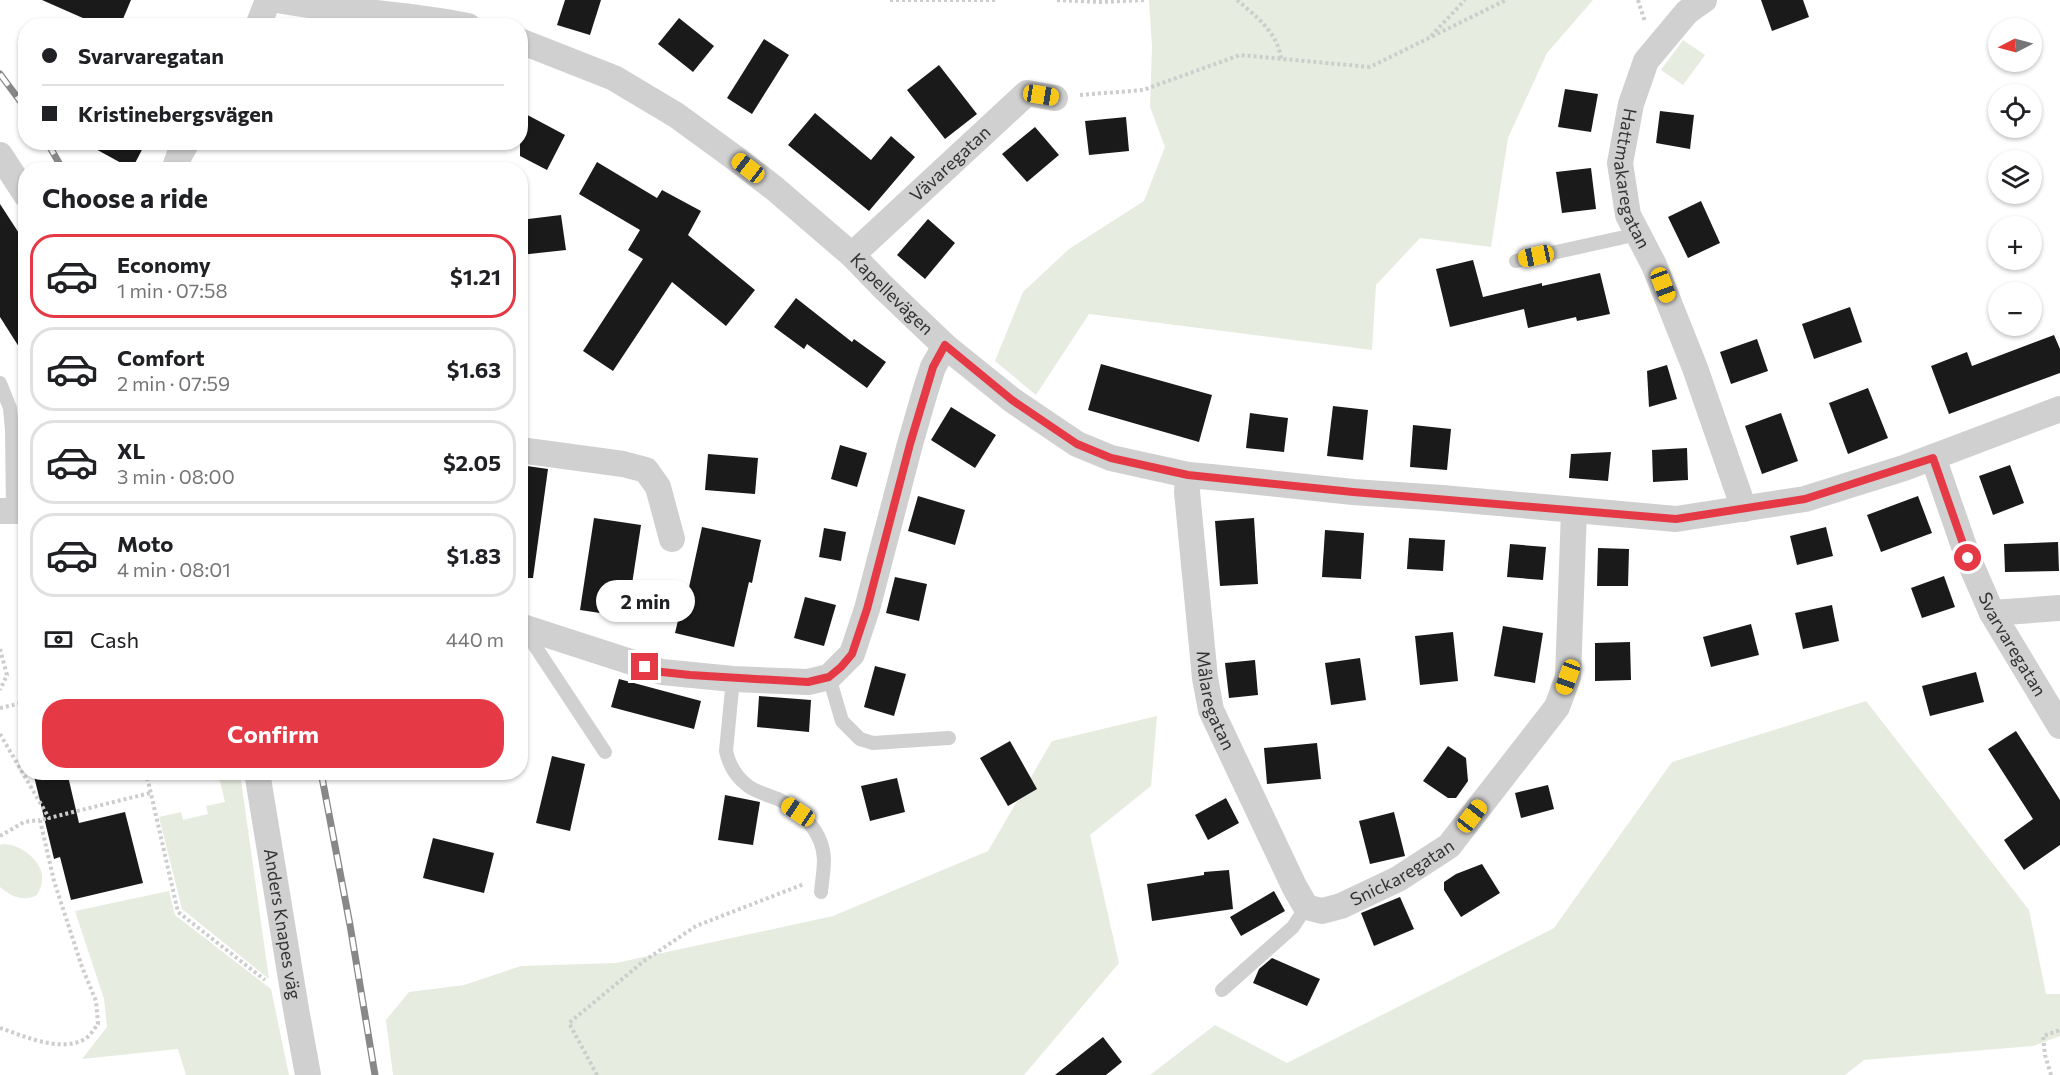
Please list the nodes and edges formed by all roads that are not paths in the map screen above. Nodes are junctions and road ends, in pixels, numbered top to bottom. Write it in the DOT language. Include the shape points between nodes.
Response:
graph roads {
  1 [pos="268,0"];
  2 [pos="278,0"];
  3 [pos="1704,0"];
  4 [pos="372,6"];
  5 [pos="261,18"];
  6 [pos="433,18"];
  7 [pos="528,44"];
  8 [pos="1055,98"];
  9 [pos="0,155"];
  10 [pos="18,183"];
  11 [pos="1638,234"];
  12 [pos="852,255"];
  13 [pos="1516,261"];
  14 [pos="945,345"];
  15 [pos="0,383"];
  16 [pos="2060,409"];
  17 [pos="528,451"];
  18 [pos="1933,458"];
  19 [pos="1188,475"];
  20 [pos="1744,509"];
  21 [pos="1574,510"];
  22 [pos="13,511"];
  23 [pos="672,538"];
  24 [pos="2060,608"];
  25 [pos="1992,613"];
  26 [pos="528,628"];
  27 [pos="528,636"];
  28 [pos="829,677"];
  29 [pos="733,679"];
  30 [pos="2060,726"];
  31 [pos="949,738"];
  32 [pos="605,752"];
  33 [pos="258,780"];
  34 [pos="821,892"];
  35 [pos="1306,907"];
  36 [pos="1222,990"];
  37 [pos="308,1075"];
  1 -- 5 [label="street"];
  2 -- 4 [label="street" via="306,5"];
  3 -- 11 [label="street, Hattmakaregatan" via="1687,12 1647,61 1632,104 1620,163 1628,215"];
  4 -- 6 [label="street"];
  7 -- 12 [label="street, Kapellevägen" via="614,78 676,115 774,188"];
  8 -- 12 [label="street, Vävaregatan" via="1027,93"];
  9 -- 10 [label="street"];
  11 -- 13 [label="lane"];
  11 -- 20 [label="street, Hattmakaregatan" via="1695,368"];
  12 -- 14 [label="street, Kapellevägen"];
  14 -- 19 [label="street, Kapellevägen" via="1012,400 1077,444 1111,458"];
  14 -- 28 [label="street" via="933,367 852,654"];
  15 -- 22 [label="lane" via="10,408"];
  16 -- 18 [label="street, Kapellevägen"];
  17 -- 23 [label="street" via="646,470 658,487"];
  18 -- 20 [label="street, Kapellevägen" via="1805,499"];
  18 -- 25 [label="street, Svarvaregatan"];
  19 -- 21 [label="street, Kapellevägen"];
  19 -- 35 [label="street, Målaregatan" via="1211,710"];
  20 -- 21 [label="street, Kapellevägen" via="1676,519"];
  21 -- 35 [label="street, Snickaregatan" via="1568,677 1557,707 1449,846 1398,879 1341,906 1322,911"];
  24 -- 25 [label="street"];
  25 -- 30 [label="street, Svarvaregatan"];
  26 -- 29 [label="street" via="662,672"];
  27 -- 32 [label="lane"];
  28 -- 29 [label="street" via="808,682"];
  28 -- 31 [label="lane" via="842,721 860,740 882,743"];
  29 -- 34 [label="lane" via="728,763 748,786 780,800 810,824 819,837 824,858"];
  33 -- 37 [label="street, Anders Knapes väg"];
  35 -- 36 [label="lane" via="1293,927"];
}
